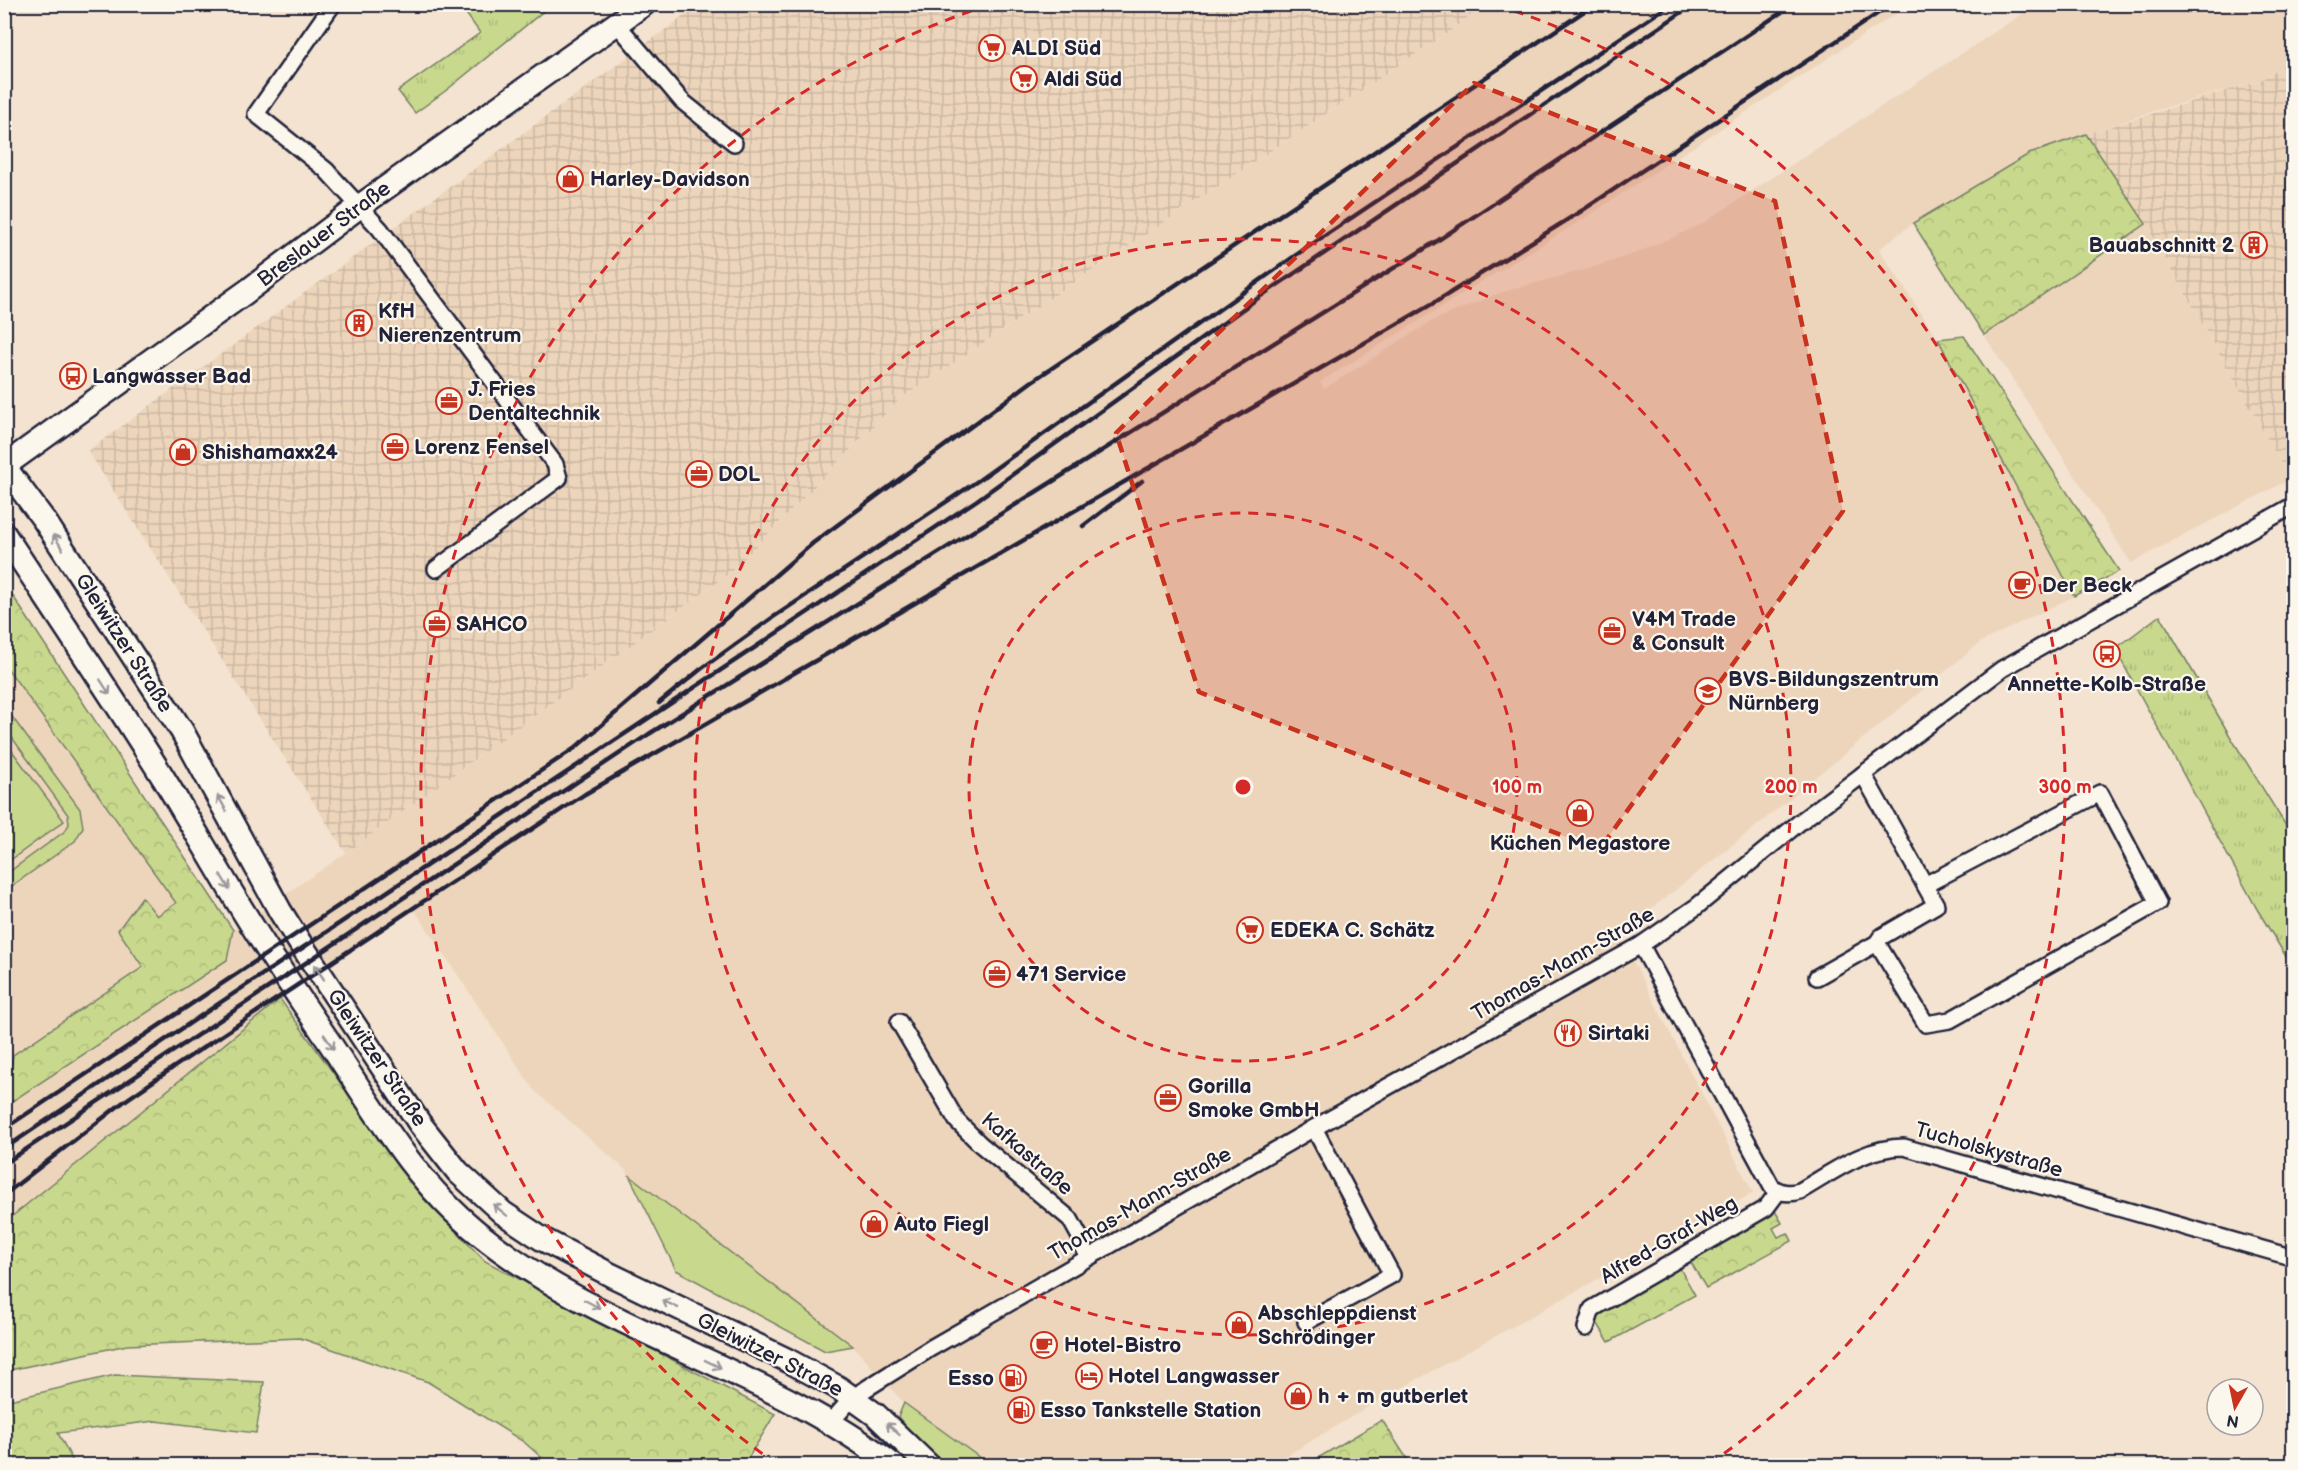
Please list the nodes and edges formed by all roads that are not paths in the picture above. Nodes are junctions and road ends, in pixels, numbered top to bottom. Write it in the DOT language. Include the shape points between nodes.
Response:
graph roads {
  1 [pos="333,4"];
  2 [pos="644,4"];
  3 [pos="617,24"];
  4 [pos="734,143"];
  5 [pos="360,206"];
  6 [pos="4,466"];
  7 [pos="2294,505"];
  8 [pos="4,534"];
  9 [pos="4,555"];
  10 [pos="26,567"];
  11 [pos="436,569"];
  12 [pos="1863,774"];
  13 [pos="1925,885"];
  14 [pos="1877,944"];
  15 [pos="1641,945"];
  16 [pos="1817,977"];
  17 [pos="899,1022"];
  18 [pos="1314,1128"];
  19 [pos="1778,1192"];
  20 [pos="1087,1258"];
  21 [pos="2294,1258"];
  22 [pos="1306,1322"];
  23 [pos="1586,1328"];
  24 [pos="853,1397"];
  25 [pos="830,1423"];
  26 [pos="894,1466"];
  27 [pos="929,1466"];
  1 -- 5 [label="street" via="256,114 307,153"];
  2 -- 3 [label="main road, Breslauer Straße"];
  3 -- 4 [label="street" via="682,101"];
  3 -- 5 [label="main road, Breslauer Straße"];
  5 -- 6 [label="main road, Breslauer Straße"];
  5 -- 11 [label="street" via="555,464 559,478"];
  24 -- 6 [label="main road, Gleiwitzer Straße, one-way" via="813,1373 543,1239 503,1213 458,1172 416,1118 300,943 182,731 44,520"];
  7 -- 12 [label="street, Thomas-Mann-Straße" via="2002,669"];
  8 -- 10 [label="main road, Gleiwitzer Straße"];
  9 -- 10 [label="main road"];
  10 -- 25 [label="main road, Gleiwitzer Straße, one-way" via="164,779 258,934 388,1131 437,1195 487,1240 550,1281"];
  12 -- 13 [label="street"];
  12 -- 15 [label="street, Thomas-Mann-Straße" via="1696,907"];
  13 -- 14 [label="street" via="1936,905 1881,937"];
  13 -- 14 [label="street" via="2100,793 2158,903 1950,1020 1926,1024"];
  14 -- 16 [label="street"];
  15 -- 18 [label="street, Thomas-Mann-Straße"];
  15 -- 19 [label="street"];
  17 -- 20 [label="street, Kafkastraße" via="957,1121 1070,1219"];
  18 -- 20 [label="street, Thomas-Mann-Straße"];
  18 -- 22 [label="street" via="1392,1275"];
  19 -- 21 [label="street, Tucholskystraße" via="1800,1191 1870,1151 1904,1147"];
  19 -- 23 [label="street, Alfred-Graf-Weg" via="1766,1208 1592,1309"];
  20 -- 24 [label="street, Thomas-Mann-Straße"];
  24 -- 25 [label="street, Thomas-Mann-Straße"];
  27 -- 24 [label="main road, Gleiwitzer Straße, one-way"];
  25 -- 26 [label="main road, Gleiwitzer Straße"];
}
